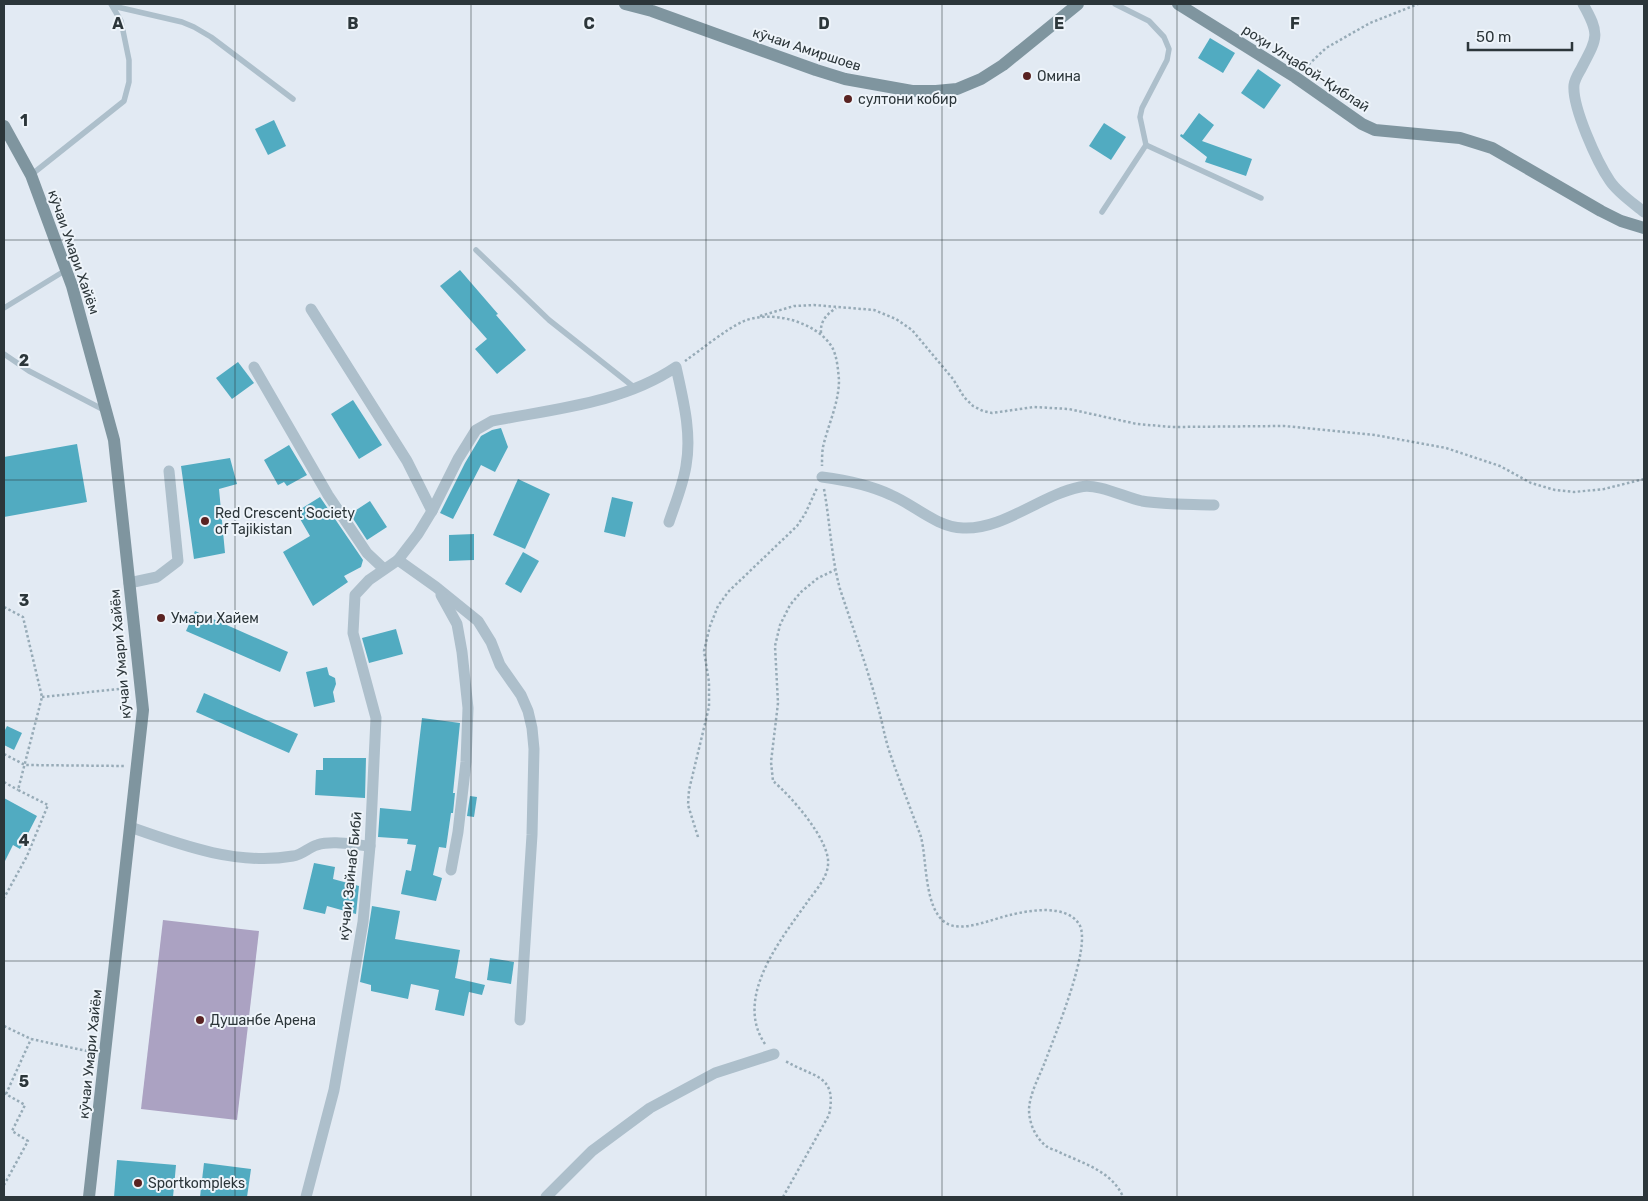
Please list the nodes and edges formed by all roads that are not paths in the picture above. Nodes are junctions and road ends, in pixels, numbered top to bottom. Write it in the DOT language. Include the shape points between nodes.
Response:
graph roads {
  1 [pos="625,4"];
  2 [pos="1078,4"];
  3 [pos="1116,4"];
  4 [pos="1178,4"];
  5 [pos="1583,4"];
  6 [pos="112,5"];
  7 [pos="293,99"];
  8 [pos="4,126"];
  9 [pos="1146,145"];
  10 [pos="31,175"];
  11 [pos="1261,198"];
  12 [pos="1102,212"];
  13 [pos="1644,212"];
  14 [pos="1644,228"];
  15 [pos="476,250"];
  16 [pos="66,270"];
  17 [pos="4,308"];
  18 [pos="311,309"];
  19 [pos="4,354"];
  20 [pos="254,367"];
  21 [pos="636,389"];
  22 [pos="106,411"];
  23 [pos="169,471"];
  24 [pos="822,478"];
  25 [pos="1214,505"];
  26 [pos="432,510"];
  27 [pos="669,522"];
  28 [pos="398,560"];
  29 [pos="384,568"];
  30 [pos="130,582"];
  31 [pos="436,587"];
  32 [pos="130,828"];
  33 [pos="370,846"];
  34 [pos="451,870"];
  35 [pos="520,1020"];
  36 [pos="774,1054"];
  37 [pos="89,1197"];
  38 [pos="306,1197"];
  39 [pos="546,1197"];
  1 -- 2 [label="street, кӯчаи Амиршоев" via="845,79 912,91 936,91 957,89 981,79"];
  3 -- 9 [label="lane" via="1149,21 1164,37 1169,49 1167,60 1142,108 1140,117"];
  4 -- 14 [label="street, роҳи Улҷабой-Қиблаӣ" via="1295,77 1362,124 1375,130 1460,138 1485,146 1601,211"];
  5 -- 13 [label="street" via="1596,33 1575,82 1576,104 1594,153 1611,183"];
  6 -- 7 [label="lane" via="194,27"];
  6 -- 10 [label="lane" via="121,21 129,60 129,82 124,101"];
  8 -- 10 [label="street, кӯчаи Умари Хайём"];
  9 -- 11 [label="lane"];
  9 -- 12 [label="lane"];
  10 -- 16 [label="street, кӯчаи Умари Хайём"];
  15 -- 21 [label="lane" via="549,320"];
  16 -- 17 [label="lane"];
  16 -- 22 [label="street, кӯчаи Умари Хайём"];
  18 -- 26 [label="street" via="407,461"];
  19 -- 22 [label="lane" via="29,371"];
  20 -- 29 [label="street" via="328,495 367,553"];
  21 -- 26 [label="street" via="482,425 458,460"];
  21 -- 27 [label="street" via="676,367 686,411 688,451"];
  22 -- 30 [label="street, кӯчаи Умари Хайём" via="114,440"];
  23 -- 30 [label="street" via="178,561 157,577"];
  24 -- 25 [label="street" via="864,485 892,495 939,522 964,528 1002,520 1081,486 1150,502"];
  26 -- 28 [label="street"];
  28 -- 29 [label="street, кӯчаи Зайнаб Бибӣ"];
  28 -- 31 [label="street"];
  29 -- 33 [label="street, кӯчаи Зайнаб Бибӣ" via="355,595 353,633 376,718"];
  30 -- 32 [label="street, кӯчаи Умари Хайём" via="143,710"];
  31 -- 34 [label="street" via="457,624 468,708 466,762"];
  31 -- 35 [label="street" via="478,621 507,677 521,695 532,728 532,835"];
  32 -- 33 [label="street" via="182,846 250,859 295,856 323,843"];
  32 -- 37 [label="street, кӯчаи Умари Хайём"];
  33 -- 38 [label="street, кӯчаи Зайнаб Бибӣ" via="363,922 334,1090"];
  36 -- 39 [label="street" via="715,1073 650,1108 592,1151"];
}
